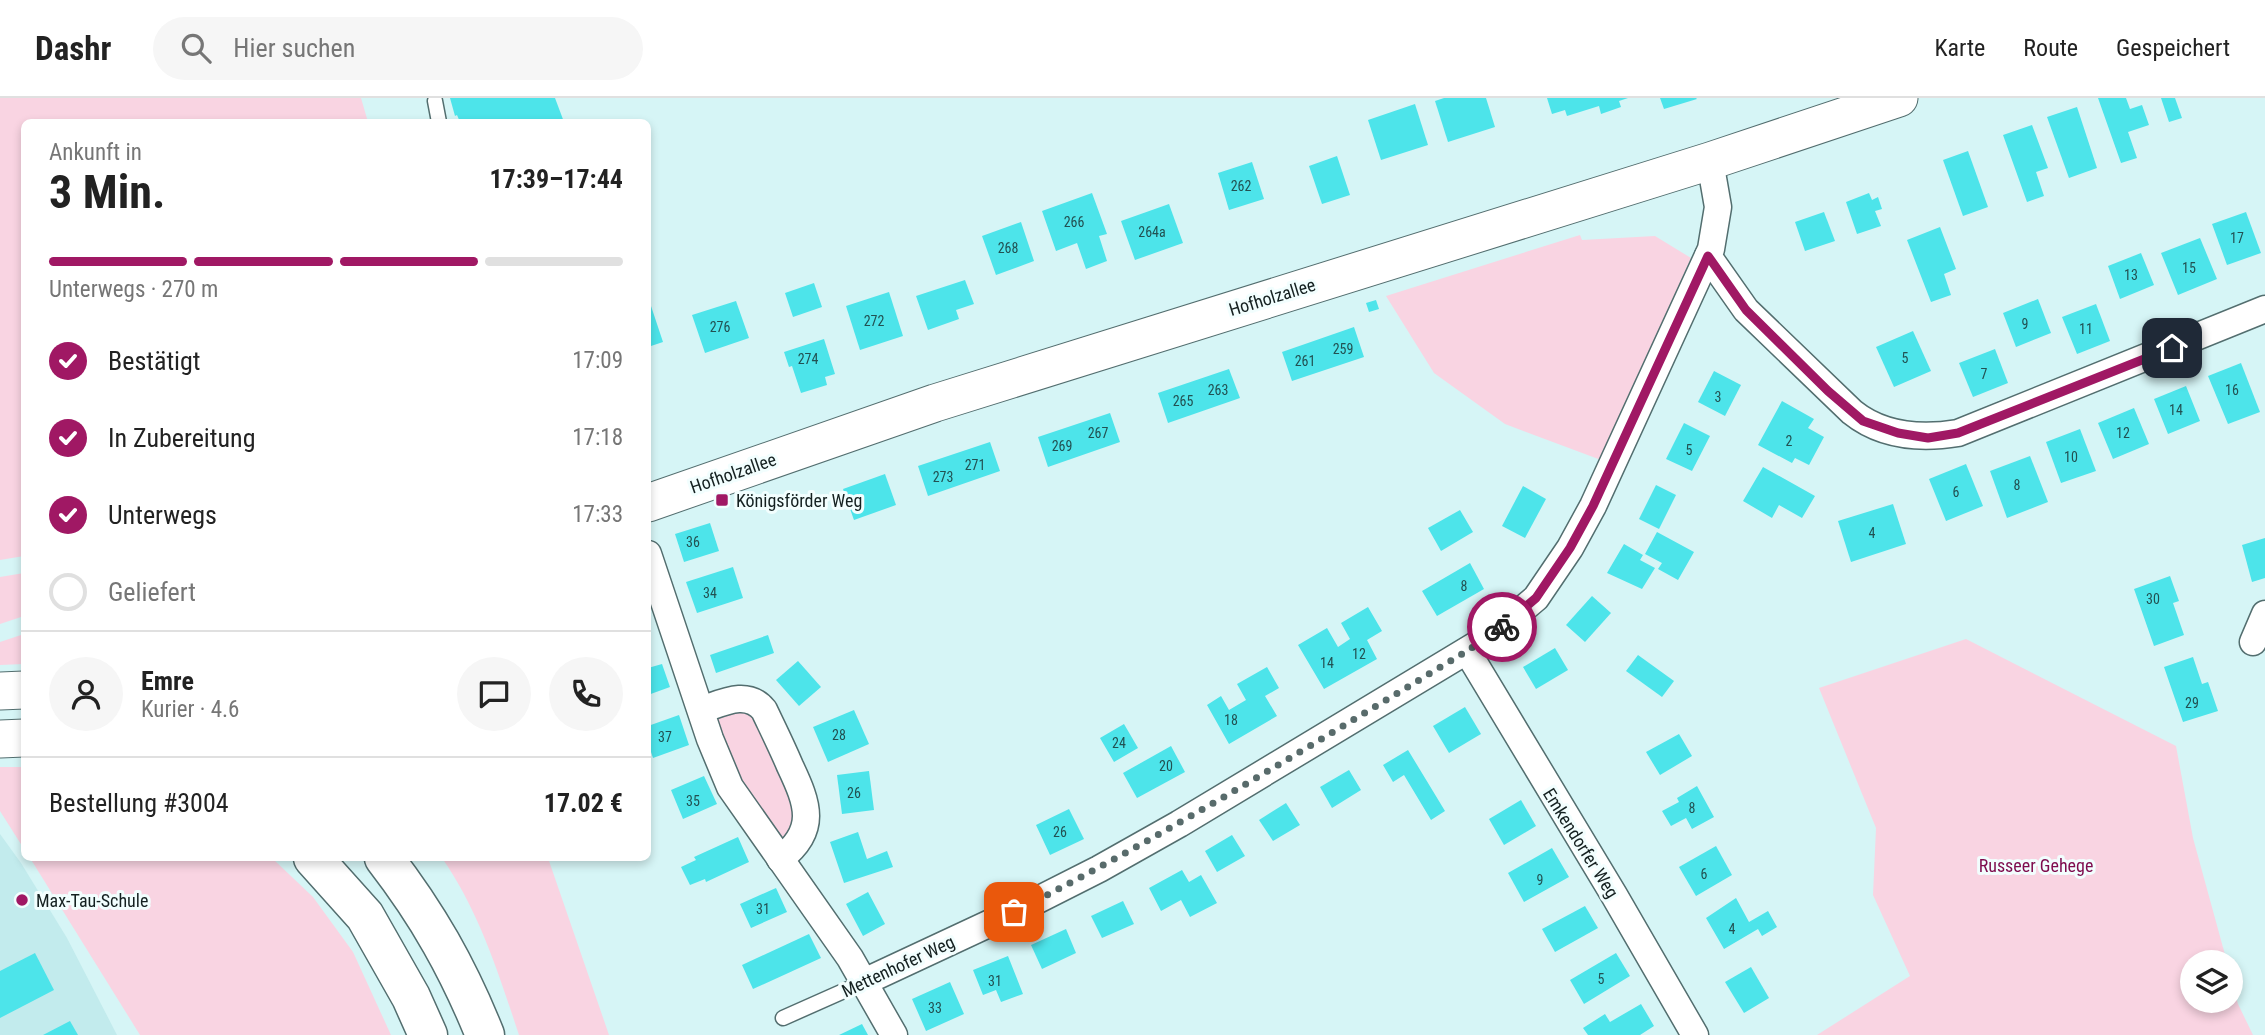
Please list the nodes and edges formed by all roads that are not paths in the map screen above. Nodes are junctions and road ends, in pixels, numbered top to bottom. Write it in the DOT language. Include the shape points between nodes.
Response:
graph roads {
  1 [pos="1899,98"];
  2 [pos="435,101"];
  3 [pos="438,119"];
  4 [pos="1710,161"];
  5 [pos="1708,256"];
  6 [pos="2265,309"];
  7 [pos="651,502"];
  8 [pos="651,563"];
  9 [pos="2265,614"];
  10 [pos="2253,642"];
  11 [pos="1467,651"];
  12 [pos="21,690"];
  13 [pos="0,691"];
  14 [pos="701,710"];
  15 [pos="0,738"];
  16 [pos="21,738"];
  17 [pos="780,859"];
  18 [pos="316,861"];
  19 [pos="386,861"];
  20 [pos="864,982"];
  21 [pos="783,1017"];
  22 [pos="428,1035"];
  23 [pos="485,1035"];
  24 [pos="894,1035"];
  25 [pos="1695,1035"];
  1 -- 4 [label="street, Hofholzallee"];
  2 -- 3 [label="lane"];
  4 -- 5 [label="street, Mettenhofer Weg" via="1718,207"];
  4 -- 7 [label="street, Hofholzallee" via="935,403"];
  5 -- 6 [label="street" via="1746,310 1852,412 1879,428 1928,438 1970,429"];
  5 -- 11 [label="street, Mettenhofer Weg" via="1570,548 1536,598"];
  8 -- 14 [label="street"];
  9 -- 10 [label="street"];
  11 -- 20 [label="street, Mettenhofer Weg" via="1099,869"];
  11 -- 25 [label="street, Emkendorfer Weg"];
  12 -- 13 [label="street"];
  14 -- 17 [label="street" via="730,787"];
  14 -- 17 [label="street" via="742,698 764,710 806,804 799,841"];
  15 -- 16 [label="street"];
  17 -- 20 [label="street"];
  18 -- 22 [label="highway" via="376,933"];
  19 -- 23 [label="highway" via="427,916"];
  20 -- 21 [label="lane, Mettenhofer Weg"];
  20 -- 24 [label="street"];
}
